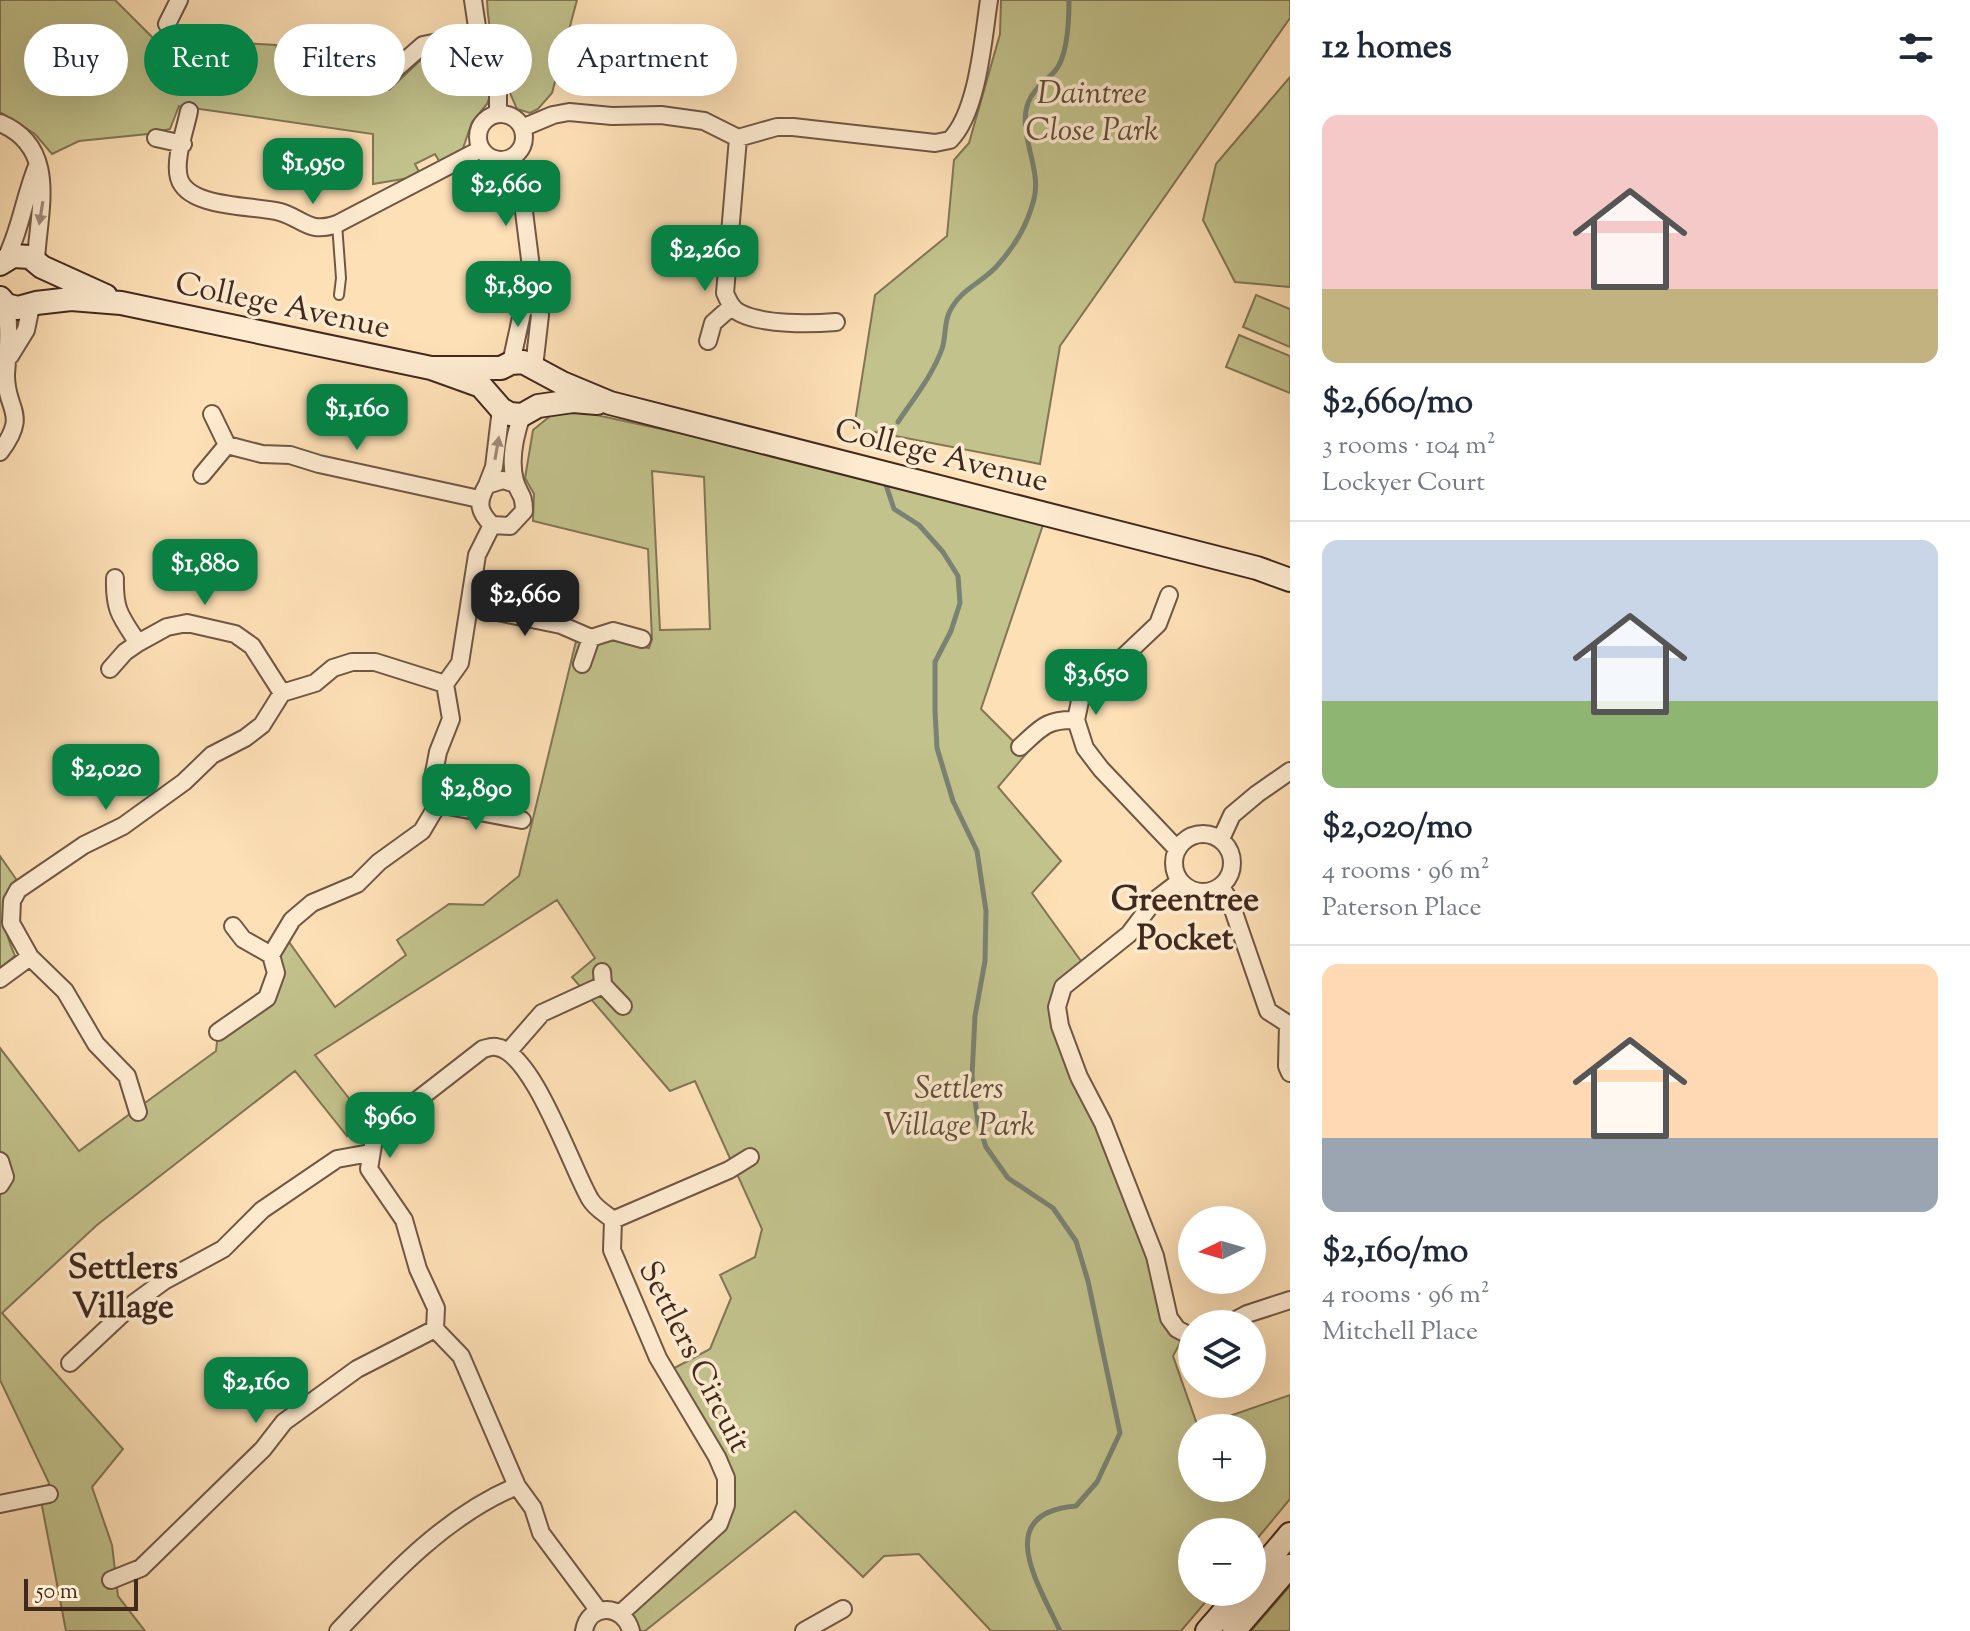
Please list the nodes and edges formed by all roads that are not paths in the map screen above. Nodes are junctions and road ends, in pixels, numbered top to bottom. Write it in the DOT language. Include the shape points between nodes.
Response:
graph roads {
  1 [pos="179,0"];
  2 [pos="473,0"];
  3 [pos="989,0"];
  4 [pos="167,24"];
  5 [pos="476,24"];
  6 [pos="421,47"];
  7 [pos="405,61"];
  8 [pos="498,96"];
  9 [pos="189,111"];
  10 [pos="498,114"];
  11 [pos="0,123"];
  12 [pos="522,128"];
  13 [pos="156,138"];
  14 [pos="738,138"];
  15 [pos="183,144"];
  16 [pos="481,149"];
  17 [pos="511,158"];
  18 [pos="38,165"];
  19 [pos="337,224"];
  20 [pos="2,262"];
  21 [pos="39,264"];
  22 [pos="534,291"];
  23 [pos="339,295"];
  24 [pos="3,302"];
  25 [pos="121,303"];
  26 [pos="33,304"];
  27 [pos="731,307"];
  28 [pos="836,322"];
  29 [pos="708,341"];
  30 [pos="9,357"];
  31 [pos="506,366"];
  32 [pos="431,368"];
  33 [pos="536,369"];
  34 [pos="4,389"];
  35 [pos="610,403"];
  36 [pos="514,407"];
  37 [pos="212,414"];
  38 [pos="227,445"];
  39 [pos="0,452"];
  40 [pos="202,475"];
  41 [pos="515,484"];
  42 [pos="483,492"];
  43 [pos="492,525"];
  44 [pos="1257,568"];
  45 [pos="115,578"];
  46 [pos="1290,580"];
  47 [pos="1290,589"];
  48 [pos="1169,595"];
  49 [pos="469,606"];
  50 [pos="591,638"];
  51 [pos="642,639"];
  52 [pos="138,643"];
  53 [pos="582,664"];
  54 [pos="110,669"];
  55 [pos="445,684"];
  56 [pos="282,693"];
  57 [pos="1076,720"];
  58 [pos="1020,747"];
  59 [pos="1290,771"];
  60 [pos="438,804"];
  61 [pos="522,820"];
  62 [pos="1221,839"];
  63 [pos="1177,849"];
  64 [pos="1180,881"];
  65 [pos="1221,887"];
  66 [pos="233,926"];
  67 [pos="271,955"];
  68 [pos="30,957"];
  69 [pos="0,979"];
  70 [pos="623,1006"];
  71 [pos="1289,1023"];
  72 [pos="218,1032"];
  73 [pos="508,1052"];
  74 [pos="1290,1073"];
  75 [pos="138,1112"];
  76 [pos="370,1153"];
  77 [pos="750,1157"];
  78 [pos="0,1161"];
  79 [pos="0,1185"];
  80 [pos="613,1220"];
  81 [pos="1290,1300"];
  82 [pos="1259,1310"];
  83 [pos="435,1329"];
  84 [pos="1178,1330"];
  85 [pos="70,1363"];
  86 [pos="517,1486"];
  87 [pos="49,1494"];
  88 [pos="0,1504"];
  89 [pos="1290,1534"];
  90 [pos="1266,1562"];
  91 [pos="1290,1566"];
  92 [pos="111,1580"];
  93 [pos="1229,1606"];
  94 [pos="843,1609"];
  95 [pos="599,1611"];
  96 [pos="621,1613"];
  97 [pos="338,1631"];
  98 [pos="584,1631"];
  99 [pos="631,1631"];
  100 [pos="804,1631"];
  101 [pos="1207,1631"];
  102 [pos="1234,1631"];
  1 -- 4 [label="street"];
  2 -- 5 [label="street"];
  3 -- 14 [label="street" via="986,36 965,120 950,140 935,143 793,127"];
  6 -- 7 [label="street"];
  8 -- 10 [label="street"];
  9 -- 15 [label="street"];
  10 -- 12 [label="street" via="513,116"];
  10 -- 16 [label="street" via="480,127"];
  11 -- 18 [label="street" via="28,142"];
  12 -- 14 [label="street" via="569,112 661,115 704,121"];
  12 -- 17 [label="street" via="524,142"];
  13 -- 15 [label="street"];
  14 -- 27 [label="street" via="725,293"];
  15 -- 19 [label="street" via="179,180 192,194 216,203 281,212 309,227"];
  16 -- 17 [label="street" via="495,159"];
  16 -- 19 [label="street"];
  17 -- 22 [label="street" via="520,180"];
  18 -- 20 [label="street" via="26,192 17,239"];
  18 -- 21 [label="street, one-way" via="44,196"];
  19 -- 23 [label="lane"];
  20 -- 21 [label="street, College Avenue" via="21,255"];
  21 -- 25 [label="street, College Avenue"];
  21 -- 26 [label="street" via="45,289"];
  22 -- 31 [label="street"];
  22 -- 33 [label="street" via="540,315"];
  24 -- 26 [label="street, College Avenue" via="18,308"];
  24 -- 30 [label="street"];
  25 -- 26 [label="street, College Avenue" via="71,299"];
  25 -- 32 [label="street, College Avenue"];
  26 -- 30 [label="street" via="26,330"];
  27 -- 28 [label="street" via="741,314 801,325"];
  27 -- 29 [label="street" via="713,323"];
  30 -- 34 [label="street"];
  31 -- 32 [label="street, College Avenue"];
  31 -- 33 [label="street, College Avenue" via="523,362"];
  31 -- 36 [label="street" via="494,378"];
  32 -- 36 [label="street, College Avenue" via="481,386"];
  33 -- 35 [label="street, College Avenue"];
  33 -- 36 [label="street" via="545,391"];
  34 -- 39 [label="street" via="16,412 12,435"];
  35 -- 36 [label="street, College Avenue"];
  35 -- 44 [label="street, College Avenue"];
  36 -- 41 [label="street"];
  42 -- 36 [label="street, one-way"];
  37 -- 38 [label="street"];
  38 -- 40 [label="street"];
  38 -- 42 [label="street"];
  41 -- 42 [label="street" via="503,480"];
  41 -- 43 [label="street" via="524,496 524,511 510,526"];
  42 -- 43 [label="street" via="481,514"];
  43 -- 49 [label="street" via="477,555"];
  44 -- 46 [label="street, College Avenue"];
  44 -- 47 [label="street, College Avenue"];
  45 -- 52 [label="street" via="119,615"];
  48 -- 57 [label="street" via="1158,624 1092,680 1081,696"];
  49 -- 50 [label="street" via="561,625"];
  49 -- 55 [label="street" via="460,663"];
  50 -- 51 [label="street" via="613,631"];
  50 -- 53 [label="street"];
  52 -- 54 [label="street"];
  52 -- 56 [label="street" via="187,623 235,634 252,646"];
  55 -- 56 [label="street" via="375,662 352,662 333,668 315,683"];
  55 -- 60 [label="street" via="451,719 433,778"];
  56 -- 68 [label="street" via="262,725 245,738 212,755 123,826 84,845 18,890 11,923"];
  57 -- 58 [label="street" via="1047,722"];
  57 -- 63 [label="street" via="1085,748 1101,769"];
  59 -- 62 [label="street" via="1232,815"];
  60 -- 61 [label="street"];
  60 -- 67 [label="street" via="422,831 357,884 312,903 292,920"];
  62 -- 63 [label="street" via="1208,833 1193,835"];
  62 -- 65 [label="street" via="1233,865"];
  63 -- 64 [label="street" via="1174,863"];
  64 -- 65 [label="street" via="1195,891"];
  64 -- 84 [label="street" via="1154,901 1129,934 1063,987 1057,1007 1079,1077 1103,1123 1155,1256 1169,1318"];
  65 -- 71 [label="street" via="1268,1011"];
  66 -- 67 [label="street" via="243,939"];
  67 -- 72 [label="street" via="276,973 267,998"];
  68 -- 69 [label="street"];
  68 -- 75 [label="street" via="65,991 96,1044 127,1076"];
  70 -- 73 [label="street" via="602,978 542,1013"];
  71 -- 74 [label="street"];
  73 -- 76 [label="street" via="483,1049 375,1133"];
  73 -- 80 [label="street" via="553,1115 591,1202"];
  76 -- 83 [label="street" via="369,1169 404,1220 436,1308"];
  76 -- 85 [label="street" via="337,1159 262,1210 223,1249 134,1303"];
  77 -- 80 [label="street"];
  78 -- 79 [label="street" via="5,1177"];
  80 -- 96 [label="street, Settlers Circuit" via="612,1250 658,1358 726,1478 726,1505 719,1524"];
  81 -- 82 [label="street"];
  83 -- 86 [label="street" via="461,1356"];
  83 -- 92 [label="street" via="357,1369 284,1422 141,1568"];
  86 -- 95 [label="street" via="533,1508 541,1533"];
  86 -- 97 [label="street" via="485,1500 411,1557"];
  87 -- 88 [label="street"];
  89 -- 90 [label="street"];
  91 -- 102 [label="street"];
  93 -- 101 [label="street"];
  94 -- 100 [label="street"];
  95 -- 96 [label="street"];
  95 -- 98 [label="street" via="587,1620"];
  96 -- 99 [label="street"];
}
